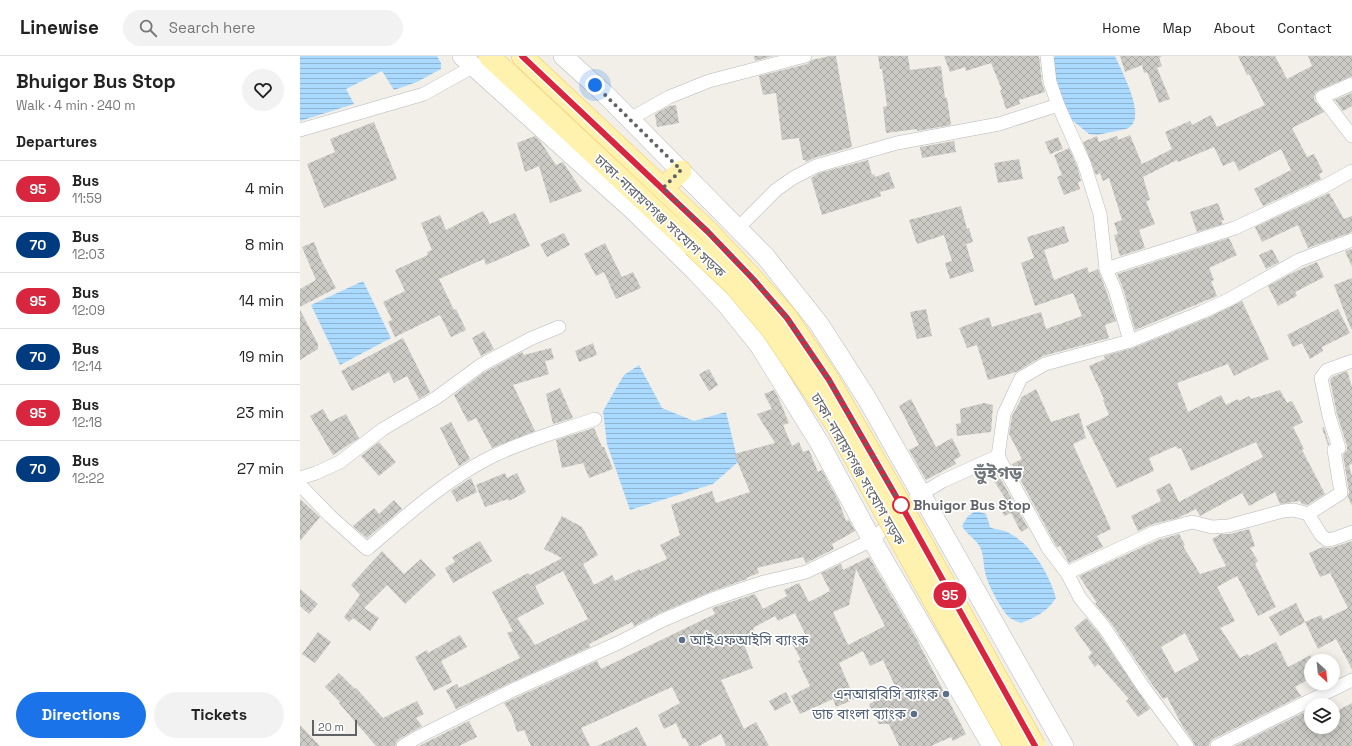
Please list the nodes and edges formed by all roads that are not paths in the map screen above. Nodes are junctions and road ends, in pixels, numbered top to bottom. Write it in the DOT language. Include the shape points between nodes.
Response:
graph roads {
  1 [pos="522,56"];
  2 [pos="563,56"];
  3 [pos="805,56"];
  4 [pos="1047,56"];
  5 [pos="475,59"];
  6 [pos="1352,84"];
  7 [pos="1058,105"];
  8 [pos="630,119"];
  9 [pos="300,130"];
  10 [pos="1352,136"];
  11 [pos="681,170"];
  12 [pos="1352,171"];
  13 [pos="663,188"];
  14 [pos="640,207"];
  15 [pos="738,228"];
  16 [pos="1352,240"];
  17 [pos="1106,269"];
  18 [pos="560,327"];
  19 [pos="1130,341"];
  20 [pos="1352,360"];
  21 [pos="595,419"];
  22 [pos="998,456"];
  23 [pos="300,478"];
  24 [pos="300,485"];
  25 [pos="921,494"];
  26 [pos="1308,514"];
  27 [pos="1352,532"];
  28 [pos="872,540"];
  29 [pos="1067,573"];
  30 [pos="1352,680"];
  31 [pos="403,746"];
  32 [pos="992,746"];
  33 [pos="1014,746"];
  34 [pos="1035,746"];
  35 [pos="1064,746"];
  36 [pos="1186,746"];
  37 [pos="1217,746"];
  1 -- 13 [label="main road, ঢাকা-নারায়ণগঞ্জ সংযোগ সড়ক"];
  2 -- 8 [label="street"];
  3 -- 8 [label="street" via="709,81 669,97"];
  4 -- 7 [label="street" via="1050,82"];
  5 -- 9 [label="street" via="424,94"];
  5 -- 14 [label="main road, ঢাকা-নারায়ণগঞ্জ সংযোগ সড়ক"];
  6 -- 10 [label="street" via="1322,97"];
  7 -- 15 [label="street" via="999,124 897,143 816,166 776,190"];
  7 -- 17 [label="street" via="1084,163 1100,214"];
  8 -- 11 [label="street"];
  11 -- 13 [label="main road"];
  11 -- 15 [label="street"];
  12 -- 17 [label="street" via="1328,185 1235,228"];
  13 -- 34 [label="main road, ঢাকা-নারায়ণগঞ্জ সংযোগ সড়ক, bridge" via="754,280 787,318 829,380"];
  14 -- 28 [label="street" via="759,345 819,442"];
  14 -- 33 [label="main road, ঢাকা-নারায়ণগঞ্জ সংযোগ সড়ক, bridge" via="693,246 735,286 772,330 837,426"];
  15 -- 25 [label="street" via="765,256 819,324 866,397"];
  16 -- 19 [label="street" via="1299,260 1228,300"];
  17 -- 19 [label="street"];
  18 -- 23 [label="street" via="532,338 481,366 436,398 382,429 340,462"];
  19 -- 22 [label="street" via="1045,364 1021,378 1004,414"];
  20 -- 26 [label="street" via="1327,370 1321,378 1329,416 1340,448 1334,450 1342,493"];
  21 -- 24 [label="street" via="538,437 490,458 443,488 367,549"];
  22 -- 25 [label="street"];
  22 -- 29 [label="street" via="1048,548"];
  25 -- 28 [label="street"];
  25 -- 35 [label="street"];
  26 -- 27 [label="street" via="1327,540"];
  26 -- 29 [label="street" via="1294,510 1283,511 1228,526 1212,527 1192,522 1155,532"];
  28 -- 31 [label="street" via="806,572 764,582 713,599 663,620 513,690"];
  28 -- 32 [label="street"];
  29 -- 36 [label="street" via="1080,598 1104,627"];
  30 -- 37 [label="street"];
}
